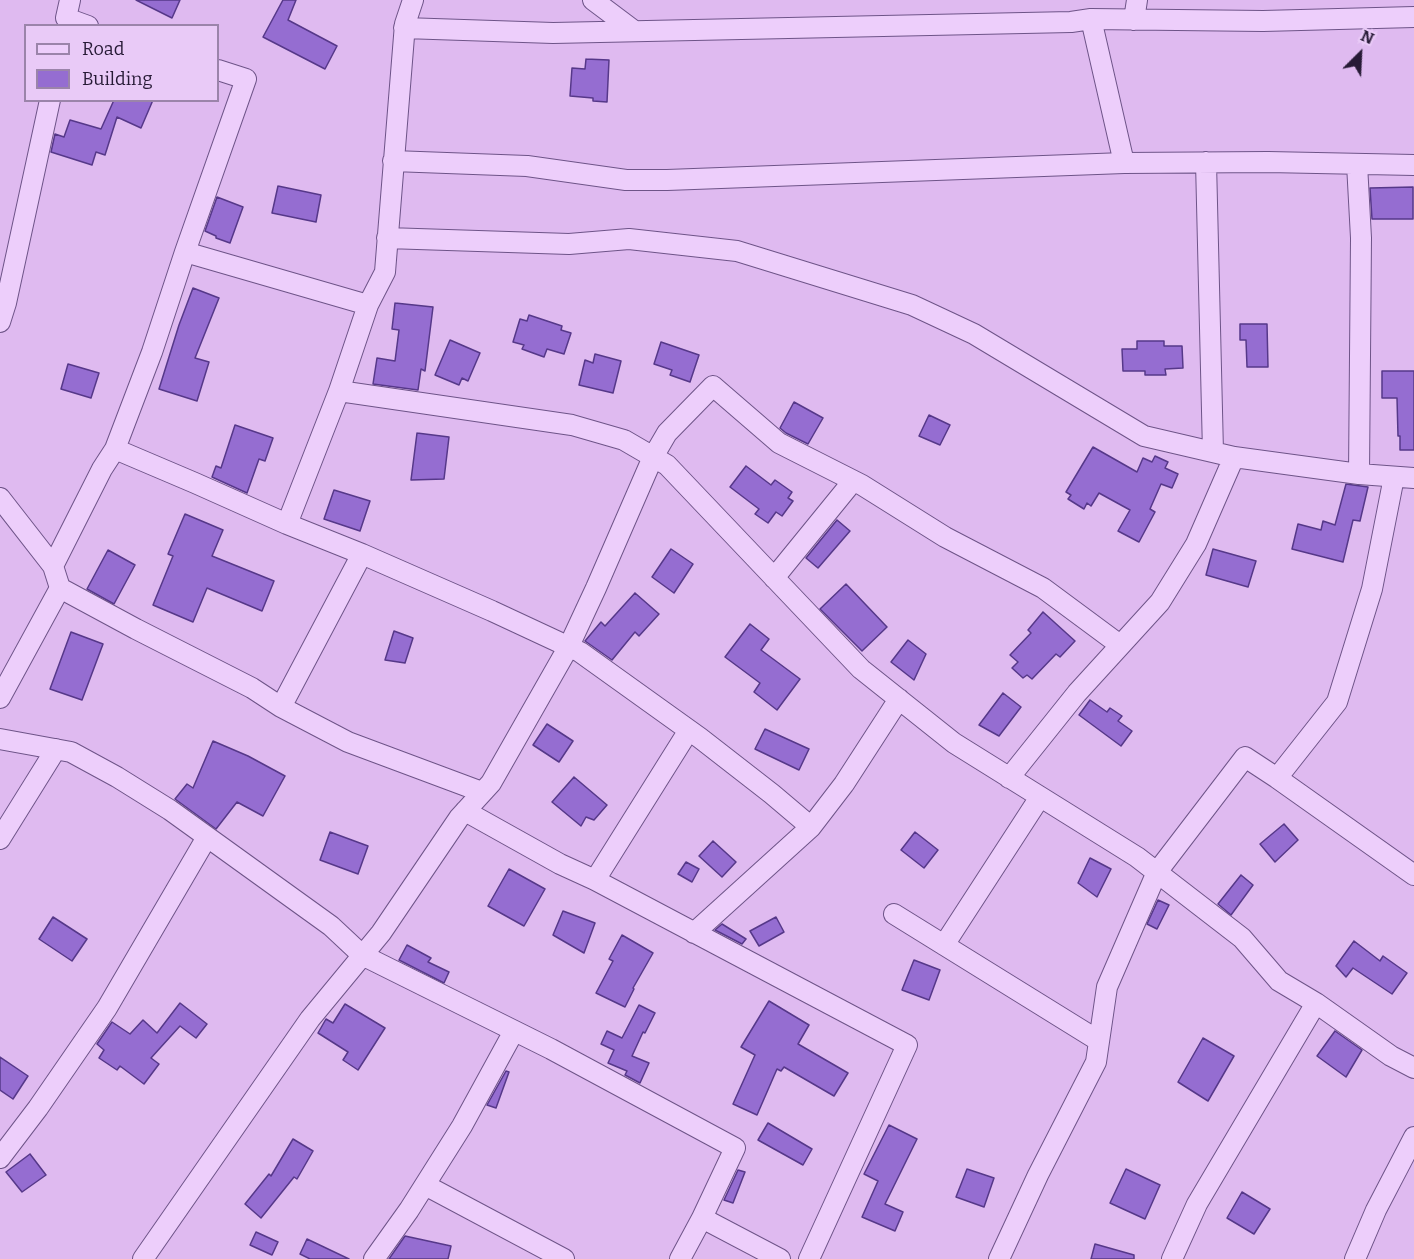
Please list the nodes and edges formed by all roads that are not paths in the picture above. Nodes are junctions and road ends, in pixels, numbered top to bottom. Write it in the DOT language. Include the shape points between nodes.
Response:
graph roads {
  1 [pos="413,0"];
  2 [pos="593,0"];
  3 [pos="1135,10"];
  4 [pos="67,14"];
  5 [pos="1414,17"];
  6 [pos="1091,19"];
  7 [pos="84,24"];
  8 [pos="404,28"];
  9 [pos="633,30"];
  10 [pos="219,70"];
  11 [pos="51,102"];
  12 [pos="393,161"];
  13 [pos="1206,162"];
  14 [pos="1124,163"];
  15 [pos="1357,164"];
  16 [pos="1414,165"];
  17 [pos="387,238"];
  18 [pos="185,252"];
  19 [pos="368,305"];
  20 [pos="0,322"];
  21 [pos="339,392"];
  22 [pos="115,449"];
  23 [pos="1213,453"];
  24 [pos="653,457"];
  25 [pos="1234,457"];
  26 [pos="1359,474"];
  27 [pos="1394,477"];
  28 [pos="1414,478"];
  29 [pos="854,481"];
  30 [pos="0,498"];
  31 [pos="287,524"];
  32 [pos="362,554"];
  33 [pos="53,566"];
  34 [pos="774,578"];
  35 [pos="60,588"];
  36 [pos="1120,645"];
  37 [pos="569,646"];
  38 [pos="0,698"];
  39 [pos="899,699"];
  40 [pos="282,707"];
  41 [pos="689,730"];
  42 [pos="0,739"];
  43 [pos="56,749"];
  44 [pos="1009,777"];
  45 [pos="1277,778"];
  46 [pos="482,792"];
  47 [pos="1040,797"];
  48 [pos="465,811"];
  49 [pos="811,827"];
  50 [pos="207,837"];
  51 [pos="0,839"];
  52 [pos="1156,872"];
  53 [pos="1414,875"];
  54 [pos="595,880"];
  55 [pos="894,914"];
  56 [pos="694,933"];
  57 [pos="944,945"];
  58 [pos="362,955"];
  59 [pos="1316,1003"];
  60 [pos="514,1031"];
  61 [pos="1099,1041"];
  62 [pos="1414,1068"];
  63 [pos="1414,1137"];
  64 [pos="0,1158"];
  65 [pos="425,1185"];
  66 [pos="702,1218"];
  67 [pos="142,1259"];
  68 [pos="374,1259"];
  69 [pos="564,1259"];
  70 [pos="680,1259"];
  71 [pos="780,1259"];
  72 [pos="809,1259"];
  73 [pos="999,1259"];
  74 [pos="1172,1259"];
  75 [pos="1355,1259"];
  1 -- 8 [label="street"];
  2 -- 9 [label="street"];
  3 -- 5 [label="street" via="1263,21"];
  3 -- 6 [label="street"];
  4 -- 7 [label="street"];
  6 -- 9 [label="street"];
  6 -- 14 [label="street"];
  8 -- 9 [label="street" via="553,33"];
  8 -- 12 [label="street"];
  10 -- 18 [label="street" via="246,79"];
  11 -- 20 [label="street"];
  12 -- 14 [label="street" via="527,166 626,180"];
  12 -- 17 [label="street"];
  13 -- 14 [label="street"];
  13 -- 15 [label="street"];
  13 -- 23 [label="street"];
  15 -- 16 [label="street"];
  15 -- 26 [label="street" via="1361,238"];
  17 -- 19 [label="street" via="385,272"];
  17 -- 23 [label="street" via="569,243 629,239 737,252 912,305 974,334 1144,436"];
  18 -- 19 [label="street"];
  18 -- 22 [label="street"];
  19 -- 21 [label="street"];
  21 -- 24 [label="street" via="572,425 624,440"];
  21 -- 31 [label="street"];
  22 -- 31 [label="street"];
  22 -- 33 [label="street"];
  23 -- 25 [label="street"];
  24 -- 29 [label="street" via="667,433 713,386 779,443"];
  24 -- 34 [label="street" via="667,465"];
  24 -- 37 [label="street"];
  25 -- 26 [label="street"];
  25 -- 36 [label="street" via="1196,544 1160,602"];
  26 -- 27 [label="street"];
  27 -- 28 [label="street"];
  27 -- 45 [label="street" via="1372,589 1337,702"];
  29 -- 34 [label="street"];
  29 -- 36 [label="street" via="945,537 1043,588"];
  30 -- 33 [label="street"];
  31 -- 32 [label="street"];
  32 -- 37 [label="street"];
  32 -- 40 [label="street"];
  33 -- 35 [label="street"];
  34 -- 39 [label="street" via="861,669"];
  35 -- 38 [label="street"];
  35 -- 40 [label="street"];
  36 -- 44 [label="street"];
  37 -- 41 [label="street"];
  37 -- 46 [label="street" via="491,783"];
  39 -- 44 [label="street" via="954,743"];
  39 -- 49 [label="street"];
  40 -- 46 [label="street" via="348,742"];
  41 -- 49 [label="street"];
  41 -- 54 [label="street"];
  42 -- 43 [label="street"];
  43 -- 50 [label="street" via="72,752 117,777"];
  43 -- 51 [label="street"];
  44 -- 47 [label="street"];
  45 -- 52 [label="street" via="1245,757"];
  45 -- 53 [label="street"];
  46 -- 48 [label="street"];
  47 -- 52 [label="street"];
  47 -- 57 [label="street"];
  48 -- 54 [label="street"];
  48 -- 58 [label="street"];
  49 -- 56 [label="street"];
  50 -- 58 [label="street" via="331,926"];
  50 -- 64 [label="street" via="107,1008"];
  52 -- 59 [label="street" via="1242,938 1279,981"];
  52 -- 61 [label="street" via="1107,987"];
  54 -- 56 [label="street"];
  55 -- 57 [label="street"];
  56 -- 72 [label="street" via="907,1045"];
  57 -- 61 [label="street"];
  58 -- 60 [label="street"];
  58 -- 67 [label="street" via="310,1019"];
  59 -- 62 [label="street"];
  59 -- 74 [label="street" via="1197,1204"];
  60 -- 65 [label="street"];
  60 -- 66 [label="street" via="735,1148"];
  61 -- 73 [label="street" via="1095,1062"];
  63 -- 75 [label="street"];
  65 -- 68 [label="street"];
  65 -- 69 [label="street"];
  66 -- 70 [label="street"];
  66 -- 71 [label="street"];
}
